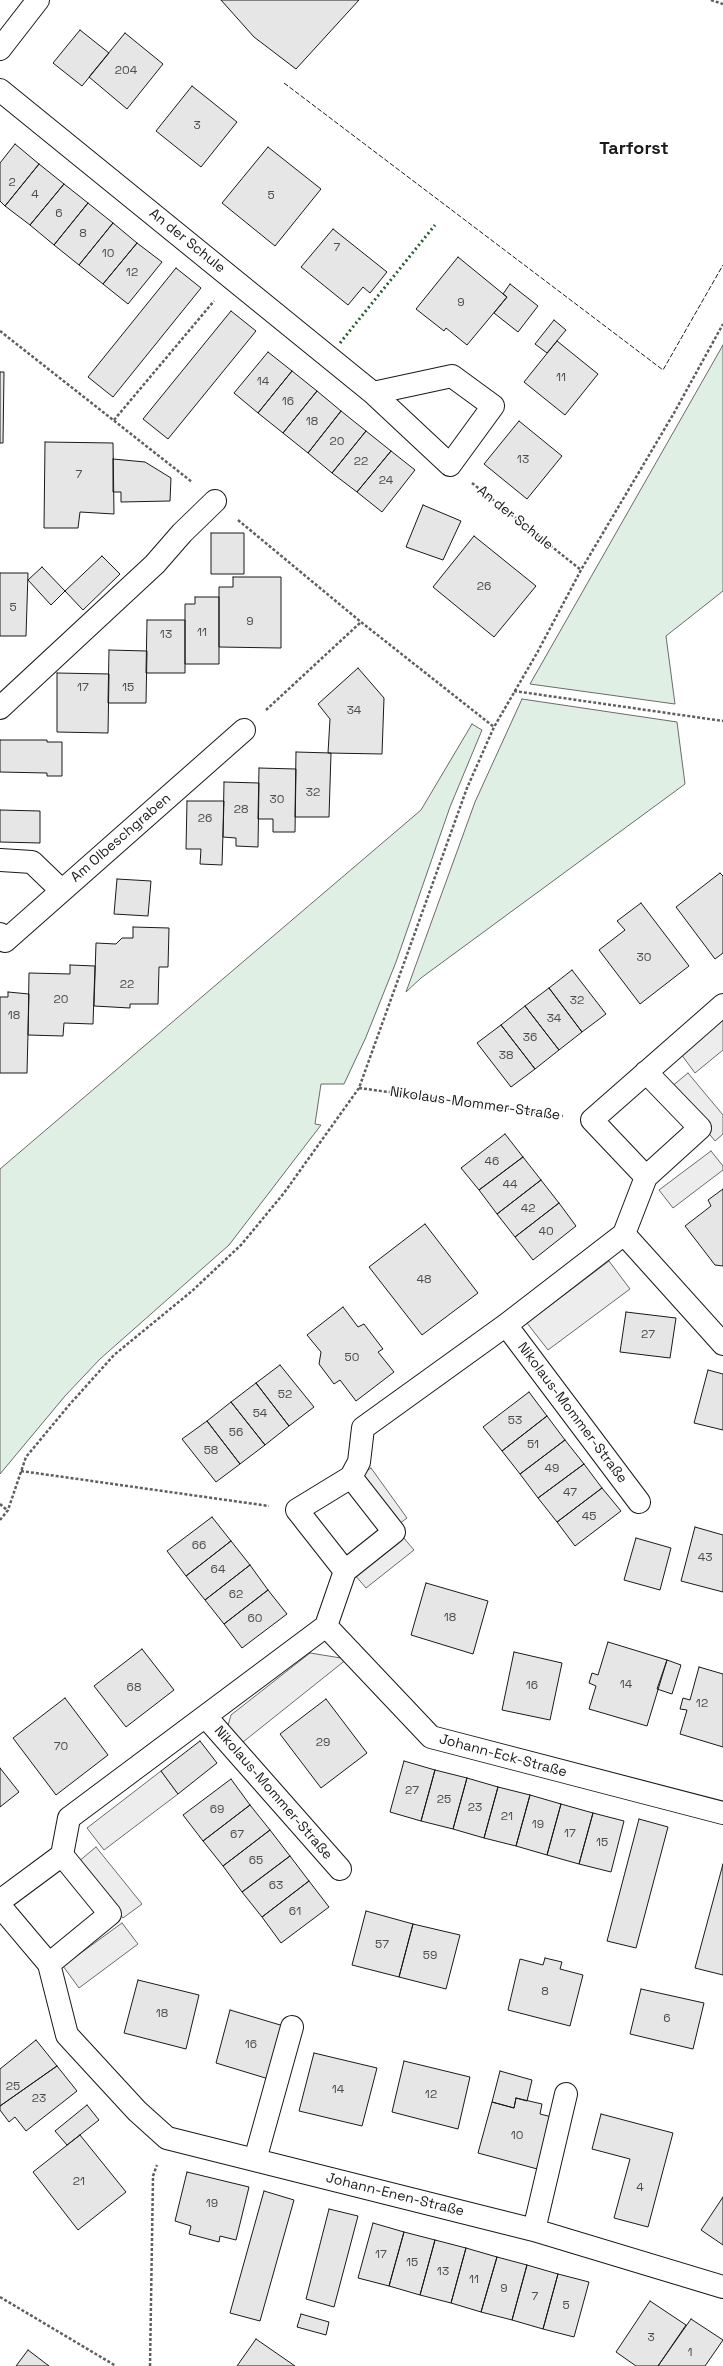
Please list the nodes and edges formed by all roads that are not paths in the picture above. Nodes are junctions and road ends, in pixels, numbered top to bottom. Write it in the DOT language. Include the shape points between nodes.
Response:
graph roads {
  1 [pos="38,0"];
  2 [pos="0,49"];
  3 [pos="0,90"];
  4 [pos="373,393"];
  5 [pos="215,501"];
  6 [pos="0,708"];
  7 [pos="244,730"];
  8 [pos="0,860"];
  9 [pos="61,890"];
  10 [pos="0,934"];
  11 [pos="723,1005"];
  12 [pos="646,1072"];
  13 [pos="646,1177"];
  14 [pos="624,1234"];
  15 [pos="506,1325"];
  16 [pos="723,1344"];
  17 [pos="351,1476"];
  18 [pos="639,1502"];
  19 [pos="345,1571"];
  20 [pos="326,1626"];
  21 [pos="206,1717"];
  22 [pos="723,1814"];
  23 [pos="62,1854"];
  24 [pos="340,1869"];
  25 [pos="0,1901"];
  26 [pos="0,1906"];
  27 [pos="49,1964"];
  28 [pos="292,2027"];
  29 [pos="566,2094"];
  30 [pos="255,2160"];
  31 [pos="534,2230"];
  32 [pos="723,2287"];
  1 -- 2 [label="street"];
  3 -- 4 [label="street, An der Schule"];
  4 -- 4 [label="street, An der Schule" via="450,466 493,406 452,376"];
  5 -- 6 [label="street" via="155,564"];
  7 -- 9 [label="street, Am Olbeschgraben"];
  8 -- 9 [label="street" via="32,862"];
  9 -- 10 [label="street, Am Olbeschgraben" via="6,941"];
  11 -- 12 [label="street"];
  12 -- 13 [label="street" via="700,1128"];
  12 -- 13 [label="street" via="592,1120"];
  13 -- 14 [label="street"];
  14 -- 15 [label="street"];
  14 -- 16 [label="street"];
  15 -- 17 [label="street" via="363,1428 359,1462"];
  15 -- 18 [label="street, Nikolaus-Mommer-Straße"];
  17 -- 19 [label="street" via="394,1532"];
  17 -- 19 [label="street" via="297,1510"];
  19 -- 20 [label="street"];
  20 -- 21 [label="street, Nikolaus-Mommer-Straße"];
  20 -- 22 [label="street, Johann-Eck-Straße" via="430,1737"];
  21 -- 23 [label="street, Nikolaus-Mommer-Straße" via="69,1818"];
  21 -- 24 [label="street, Nikolaus-Mommer-Straße"];
  23 -- 25 [label="street"];
  23 -- 27 [label="street" via="110,1914"];
  26 -- 27 [label="street"];
  27 -- 30 [label="street, Johann-Enen-Straße" via="67,2035 137,2111 166,2138"];
  28 -- 30 [label="street"];
  29 -- 31 [label="street"];
  30 -- 31 [label="street, Johann-Enen-Straße"];
  31 -- 32 [label="street, Johann-Enen-Straße"];
}
